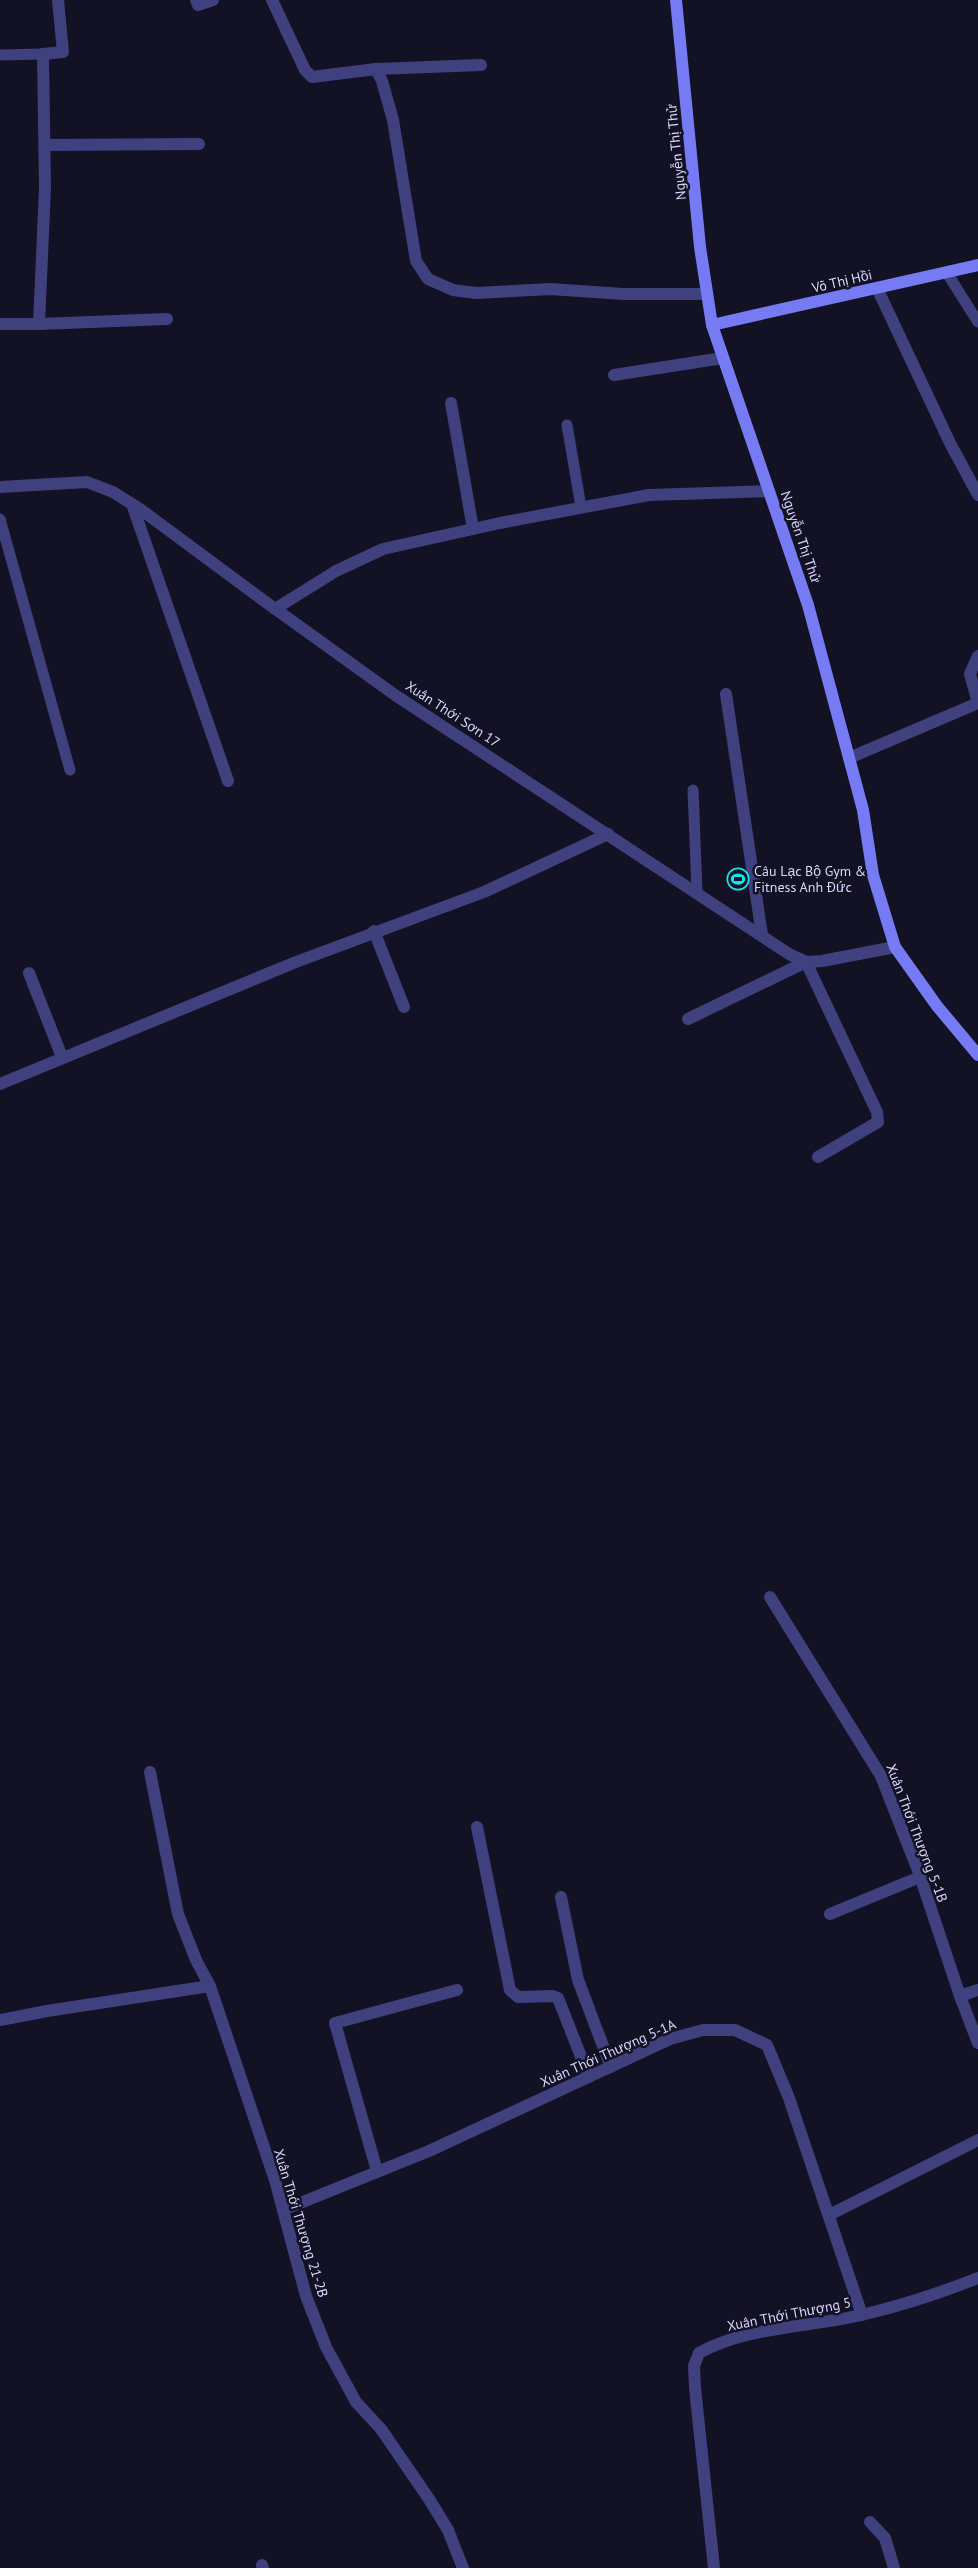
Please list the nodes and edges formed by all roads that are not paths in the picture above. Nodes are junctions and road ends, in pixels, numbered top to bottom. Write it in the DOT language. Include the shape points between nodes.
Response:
graph roads {
  1 [pos="58,0"];
  2 [pos="196,0"];
  3 [pos="212,0"];
  4 [pos="272,0"];
  5 [pos="676,0"];
  6 [pos="43,54"];
  7 [pos="0,55"];
  8 [pos="480,65"];
  9 [pos="376,69"];
  10 [pos="199,144"];
  11 [pos="45,145"];
  12 [pos="978,265"];
  13 [pos="947,272"];
  14 [pos="877,288"];
  15 [pos="707,294"];
  16 [pos="167,319"];
  17 [pos="978,322"];
  18 [pos="0,324"];
  19 [pos="39,324"];
  20 [pos="712,325"];
  21 [pos="723,358"];
  22 [pos="614,375"];
  23 [pos="451,403"];
  24 [pos="567,425"];
  25 [pos="0,487"];
  26 [pos="769,491"];
  27 [pos="978,495"];
  28 [pos="132,504"];
  29 [pos="581,507"];
  30 [pos="0,519"];
  31 [pos="473,528"];
  32 [pos="275,609"];
  33 [pos="978,656"];
  34 [pos="726,694"];
  35 [pos="978,703"];
  36 [pos="849,758"];
  37 [pos="70,770"];
  38 [pos="228,781"];
  39 [pos="693,790"];
  40 [pos="608,834"];
  41 [pos="697,891"];
  42 [pos="374,931"];
  43 [pos="762,935"];
  44 [pos="895,947"];
  45 [pos="806,962"];
  46 [pos="29,973"];
  47 [pos="404,1007"];
  48 [pos="688,1019"];
  49 [pos="978,1055"];
  50 [pos="62,1057"];
  51 [pos="0,1084"];
  52 [pos="818,1157"];
  53 [pos="770,1597"];
  54 [pos="150,1772"];
  55 [pos="477,1826"];
  56 [pos="920,1877"];
  57 [pos="561,1897"];
  58 [pos="830,1914"];
  59 [pos="210,1986"];
  60 [pos="457,1990"];
  61 [pos="978,1990"];
  62 [pos="960,1996"];
  63 [pos="0,2020"];
  64 [pos="978,2043"];
  65 [pos="611,2067"];
  66 [pos="589,2077"];
  67 [pos="978,2140"];
  68 [pos="377,2171"];
  69 [pos="283,2210"];
  70 [pos="829,2215"];
  71 [pos="978,2278"];
  72 [pos="862,2315"];
  73 [pos="870,2522"];
  74 [pos="462,2568"];
  75 [pos="714,2568"];
  76 [pos="894,2568"];
  1 -- 6 [label="street" via="63,52"];
  2 -- 3 [label="street" via="198,5"];
  4 -- 9 [label="street" via="305,70 312,77"];
  5 -- 15 [label="street, Nguyễn Thị Thử"];
  6 -- 7 [label="lane"];
  6 -- 11 [label="street"];
  8 -- 9 [label="street"];
  9 -- 15 [label="street" via="393,120 416,260 428,279 453,290 476,294 550,289 623,294"];
  10 -- 11 [label="street"];
  11 -- 19 [label="street"];
  12 -- 13 [label="street, Võ Thị Hồi"];
  13 -- 14 [label="street, Võ Thị Hồi"];
  13 -- 17 [label="lane"];
  14 -- 20 [label="street, Võ Thị Hồi"];
  14 -- 27 [label="street"];
  15 -- 20 [label="street, Nguyễn Thị Thử"];
  16 -- 19 [label="street"];
  18 -- 19 [label="street"];
  20 -- 21 [label="street, Nguyễn Thị Thử"];
  21 -- 22 [label="street"];
  21 -- 26 [label="street, Nguyễn Thị Thử"];
  23 -- 31 [label="street"];
  24 -- 29 [label="lane"];
  25 -- 28 [label="street, Xuân Thới Sơn 17" via="87,482"];
  26 -- 29 [label="street" via="648,495"];
  26 -- 36 [label="street, Nguyễn Thị Thử" via="808,605"];
  28 -- 32 [label="street, Xuân Thới Sơn 17"];
  28 -- 38 [label="street"];
  29 -- 31 [label="street"];
  30 -- 37 [label="lane"];
  31 -- 32 [label="street" via="383,549 336,571"];
  32 -- 40 [label="street, Xuân Thới Sơn 17" via="395,695"];
  33 -- 35 [label="street" via="970,674"];
  34 -- 43 [label="street"];
  35 -- 36 [label="street"];
  36 -- 44 [label="street, Nguyễn Thị Thử" via="864,810 872,875"];
  39 -- 41 [label="lane"];
  40 -- 41 [label="street, Xuân Thới Sơn 17"];
  40 -- 42 [label="street" via="484,892"];
  41 -- 43 [label="street, Xuân Thới Sơn 17"];
  42 -- 47 [label="street"];
  42 -- 50 [label="street"];
  43 -- 45 [label="street, Xuân Thới Sơn 17"];
  44 -- 45 [label="street" via="822,962"];
  44 -- 49 [label="street, Nguyễn Thị Thử" via="937,1006"];
  45 -- 48 [label="street"];
  45 -- 52 [label="street" via="877,1112 878,1122"];
  46 -- 50 [label="street"];
  50 -- 51 [label="street"];
  53 -- 56 [label="street, Xuân Thới Thượng 5-1B" via="881,1776"];
  54 -- 59 [label="street, Xuân Thới Thượng 21-2B" via="178,1914"];
  55 -- 66 [label="street" via="510,1990 518,1997 558,1998"];
  56 -- 58 [label="street"];
  56 -- 62 [label="street, Xuân Thới Thượng 5-1B"];
  57 -- 65 [label="street" via="578,1980"];
  59 -- 63 [label="street"];
  59 -- 69 [label="street, Xuân Thới Thượng 21-2B"];
  60 -- 68 [label="street" via="335,2023"];
  61 -- 62 [label="street"];
  62 -- 64 [label="street, Xuân Thới Thượng 5-1B"];
  65 -- 66 [label="street, Xuân Thới Thượng 5-1A"];
  65 -- 70 [label="street, Xuân Thới Thượng 5-1A" via="670,2040 703,2030 735,2030 767,2045 790,2098"];
  66 -- 68 [label="street, Xuân Thới Thượng 5-1A" via="438,2147"];
  67 -- 70 [label="street"];
  68 -- 69 [label="street, Xuân Thới Thượng 5-1A"];
  69 -- 74 [label="street, Xuân Thới Thượng 21-2B" via="306,2296 338,2372 356,2402 381,2429 429,2499 448,2530"];
  70 -- 72 [label="street, Xuân Thới Thượng 5-1A"];
  71 -- 72 [label="street, Xuân Thới Thượng 5"];
  72 -- 75 [label="street, Xuân Thới Thượng 5" via="735,2336 698,2353 694,2388"];
  73 -- 76 [label="street" via="886,2538"];
}
